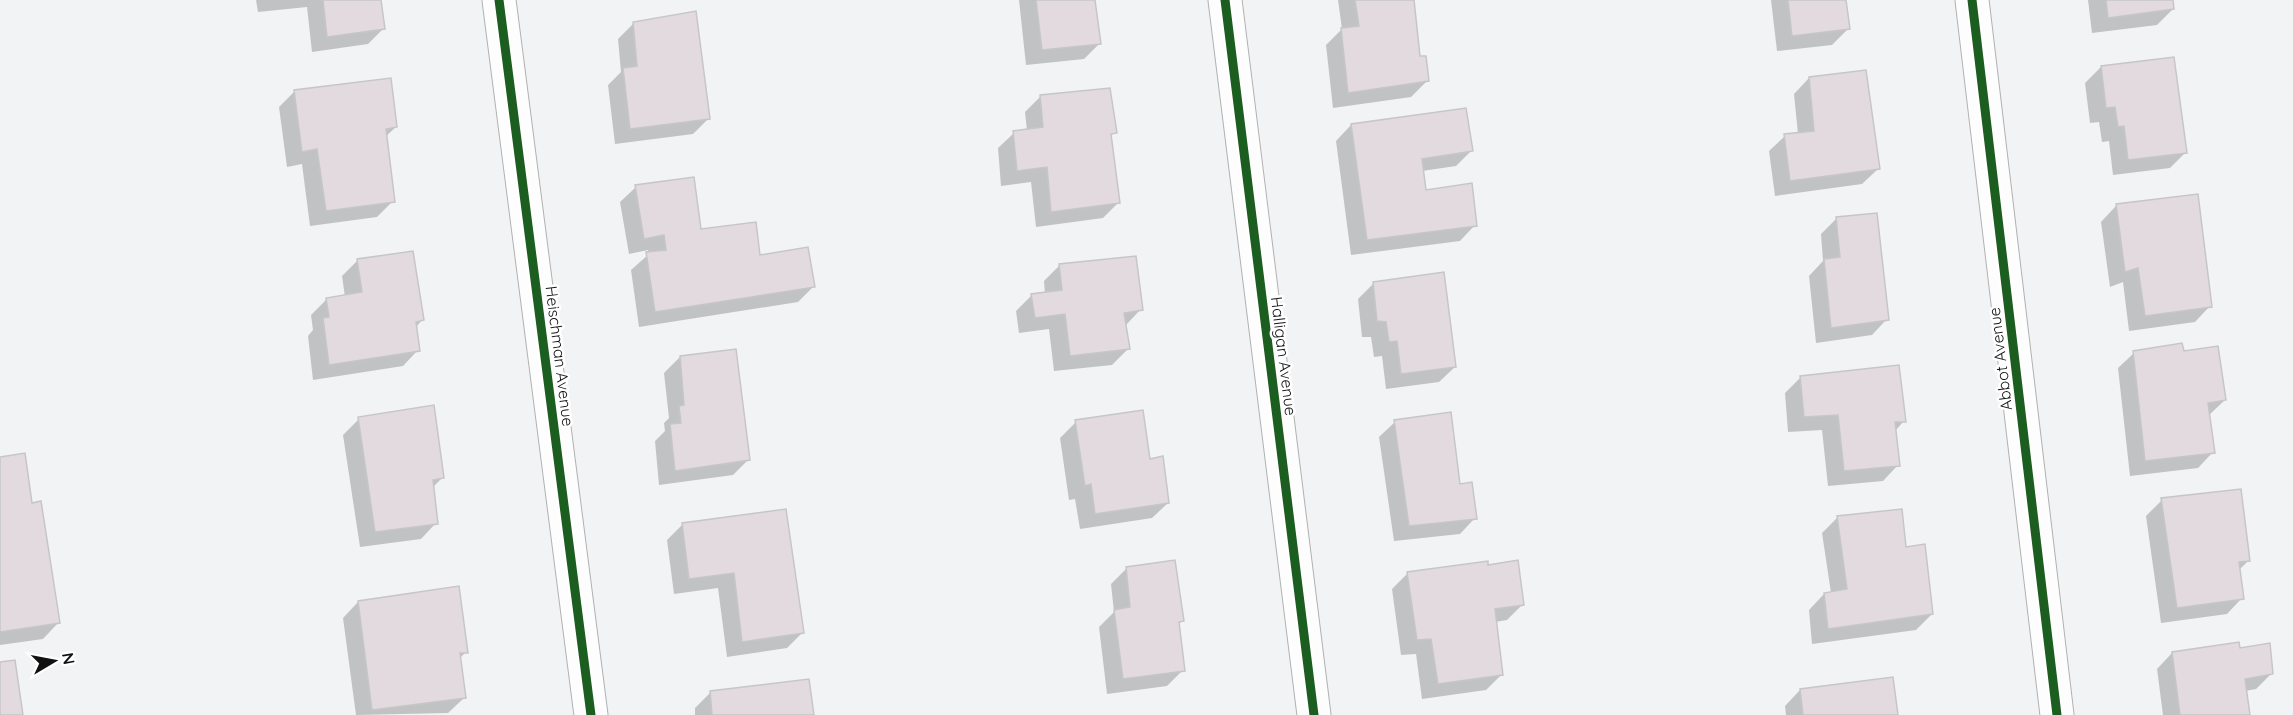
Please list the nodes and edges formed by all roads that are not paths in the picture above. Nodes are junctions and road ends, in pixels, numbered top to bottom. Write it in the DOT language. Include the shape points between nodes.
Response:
graph roads {
  1 [pos="499,0"];
  2 [pos="1225,0"];
  3 [pos="1972,0"];
  4 [pos="591,715"];
  5 [pos="1314,715"];
  6 [pos="2057,715"];
  1 -- 4 [label="street, Heischman Avenue"];
  2 -- 5 [label="street, Halligan Avenue"];
  3 -- 6 [label="street, Abbot Avenue"];
}
